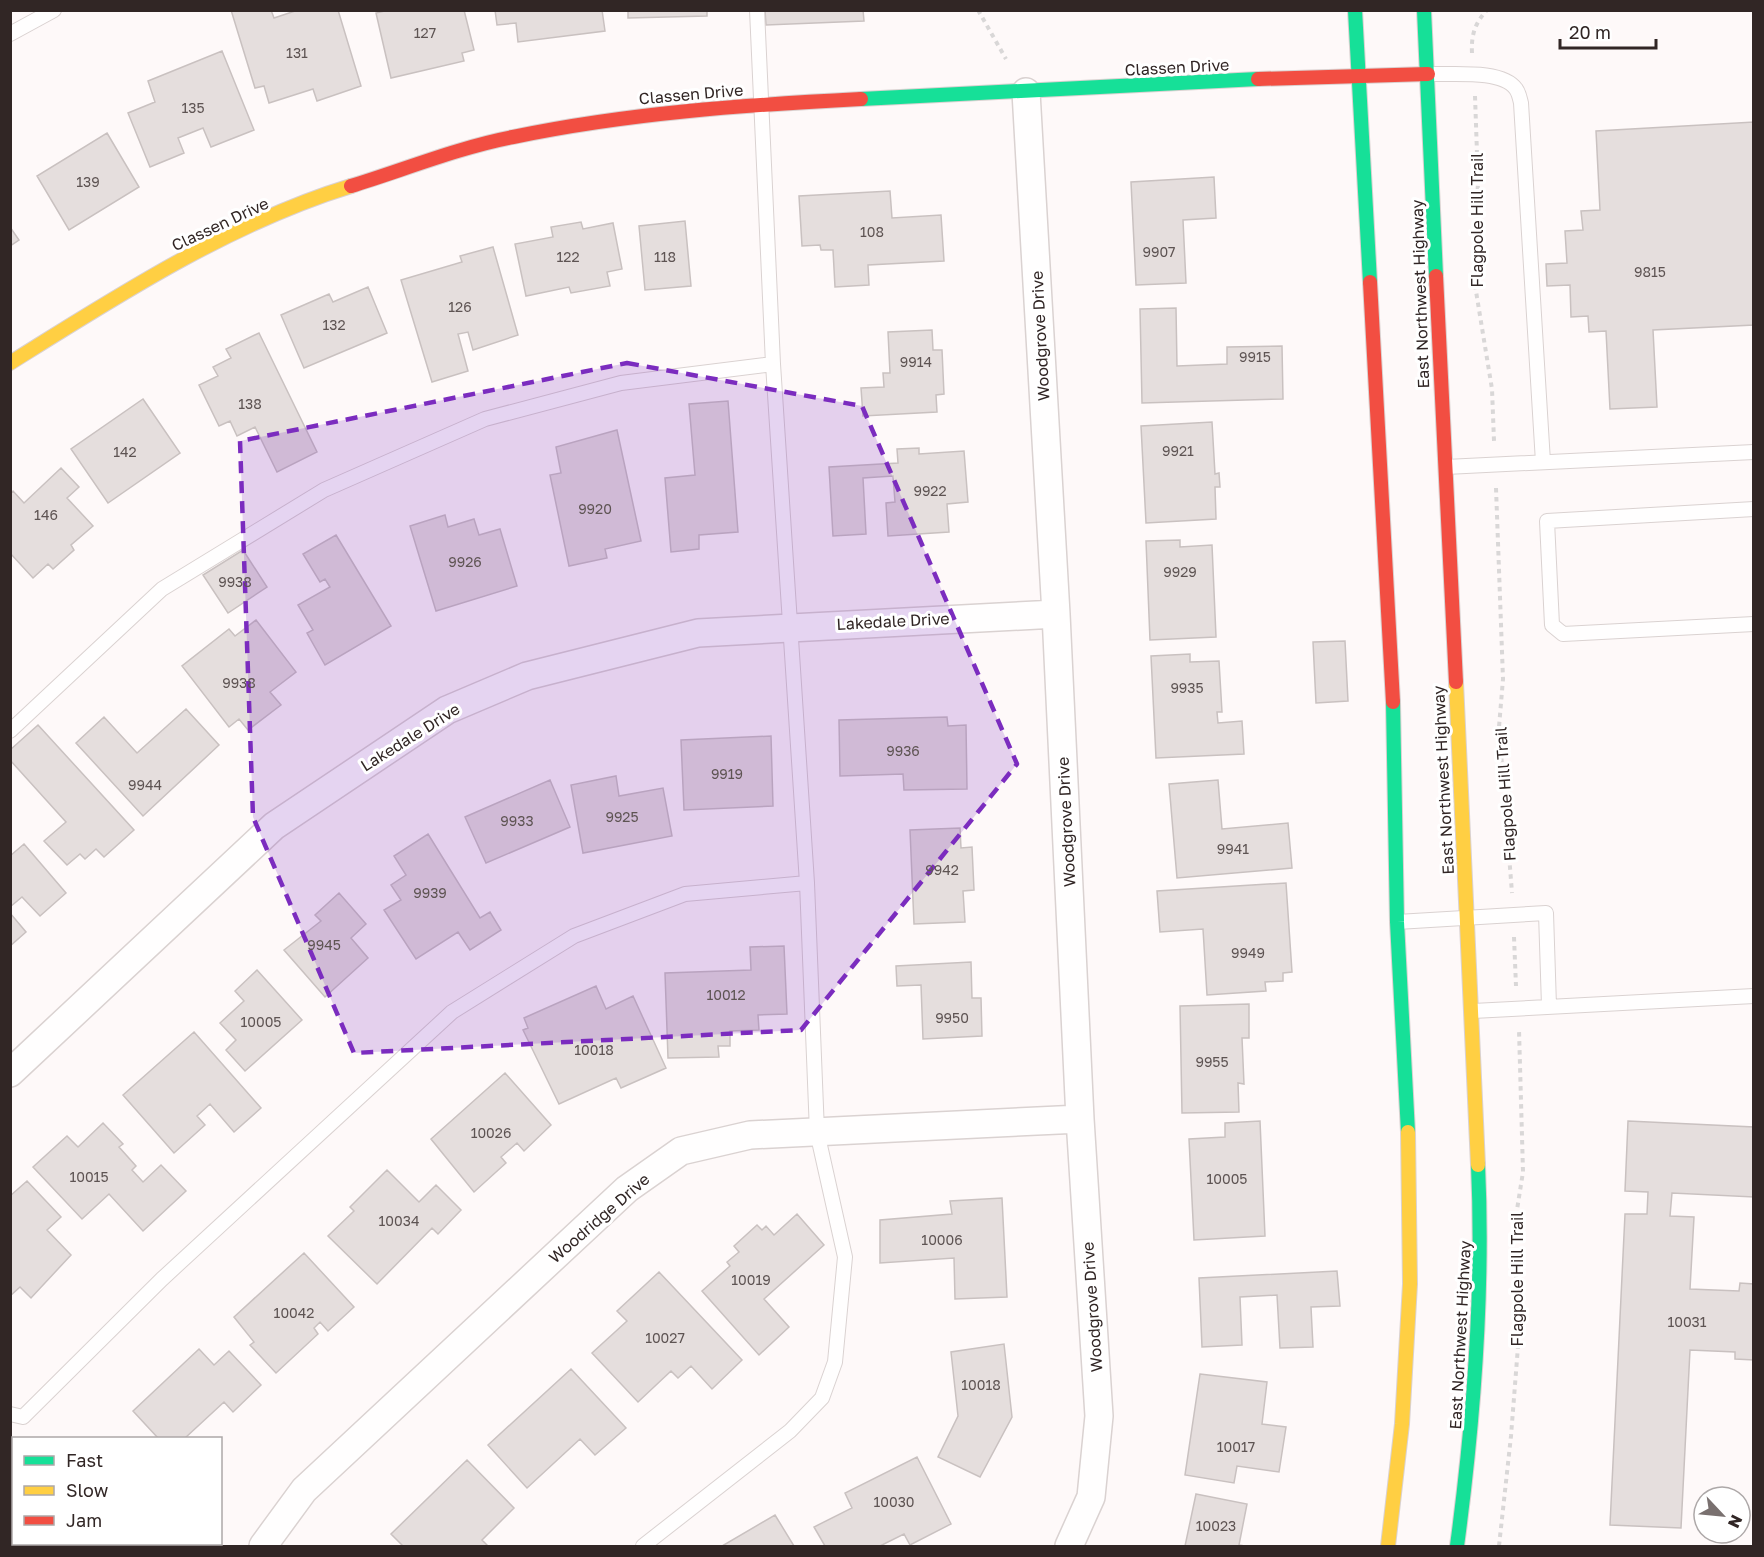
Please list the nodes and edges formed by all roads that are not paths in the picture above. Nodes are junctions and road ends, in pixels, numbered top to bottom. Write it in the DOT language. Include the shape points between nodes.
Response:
graph roads {
  1 [pos="54,10"];
  2 [pos="757,10"];
  3 [pos="1355,10"];
  4 [pos="1424,10"];
  5 [pos="10,34"];
  6 [pos="1428,74"];
  7 [pos="1358,75"];
  8 [pos="1026,92"];
  9 [pos="759,104"];
  10 [pos="10,363"];
  11 [pos="773,364"];
  12 [pos="1754,452"];
  13 [pos="1543,462"];
  14 [pos="1444,468"];
  15 [pos="1754,509"];
  16 [pos="1056,614"];
  17 [pos="1754,624"];
  18 [pos="791,626"];
  19 [pos="10,731"];
  20 [pos="807,883"];
  21 [pos="1466,918"];
  22 [pos="1397,922"];
  23 [pos="1754,996"];
  24 [pos="1549,1006"];
  25 [pos="1473,1011"];
  26 [pos="10,1073"];
  27 [pos="1080,1119"];
  28 [pos="817,1132"];
  29 [pos="10,1414"];
  30 [pos="263,1546"];
  31 [pos="643,1546"];
  32 [pos="1069,1546"];
  33 [pos="1388,1546"];
  34 [pos="1457,1546"];
  1 -- 5 [label="lane"];
  2 -- 9 [label="lane"];
  3 -- 7 [label="main road"];
  4 -- 6 [label="main road, East Northwest Highway"];
  6 -- 7 [label="main road, Classen Drive"];
  6 -- 13 [label="lane" via="1492,75 1516,89 1521,103"];
  6 -- 14 [label="main road, East Northwest Highway"];
  7 -- 8 [label="main road, Classen Drive"];
  7 -- 22 [label="main road" via="1395,731"];
  8 -- 9 [label="main road, Classen Drive"];
  8 -- 16 [label="street, Woodgrove Drive"];
  9 -- 10 [label="main road, Classen Drive" via="628,116 510,137 330,192 216,242 125,291"];
  9 -- 11 [label="lane"];
  11 -- 18 [label="lane"];
  11 -- 19 [label="lane" via="621,383 485,419 324,489 162,589"];
  12 -- 13 [label="lane"];
  13 -- 14 [label="lane"];
  14 -- 21 [label="main road, East Northwest Highway"];
  15 -- 17 [label="lane" via="1547,521 1552,625 1563,634"];
  16 -- 18 [label="street, Lakedale Drive"];
  16 -- 27 [label="street, Woodgrove Drive"];
  18 -- 20 [label="lane"];
  18 -- 26 [label="street, Lakedale Drive" via="698,633 526,676 447,710 274,826"];
  20 -- 28 [label="lane"];
  20 -- 29 [label="lane" via="685,894 574,936 452,1012 162,1279 23,1417"];
  21 -- 22 [label="lane"];
  21 -- 24 [label="lane" via="1546,913"];
  21 -- 25 [label="main road, East Northwest Highway"];
  22 -- 33 [label="main road" via="1408,1111 1410,1284 1402,1424"];
  23 -- 24 [label="lane"];
  24 -- 25 [label="lane"];
  25 -- 34 [label="main road, East Northwest Highway" via="1481,1312 1470,1452"];
  27 -- 28 [label="street, Woodridge Drive"];
  27 -- 32 [label="street, Woodgrove Drive" via="1098,1416 1091,1497"];
  28 -- 30 [label="street, Woodridge Drive" via="750,1135 681,1151 627,1190 304,1490"];
  28 -- 31 [label="lane" via="845,1257 835,1362 822,1398 790,1431"];
}
